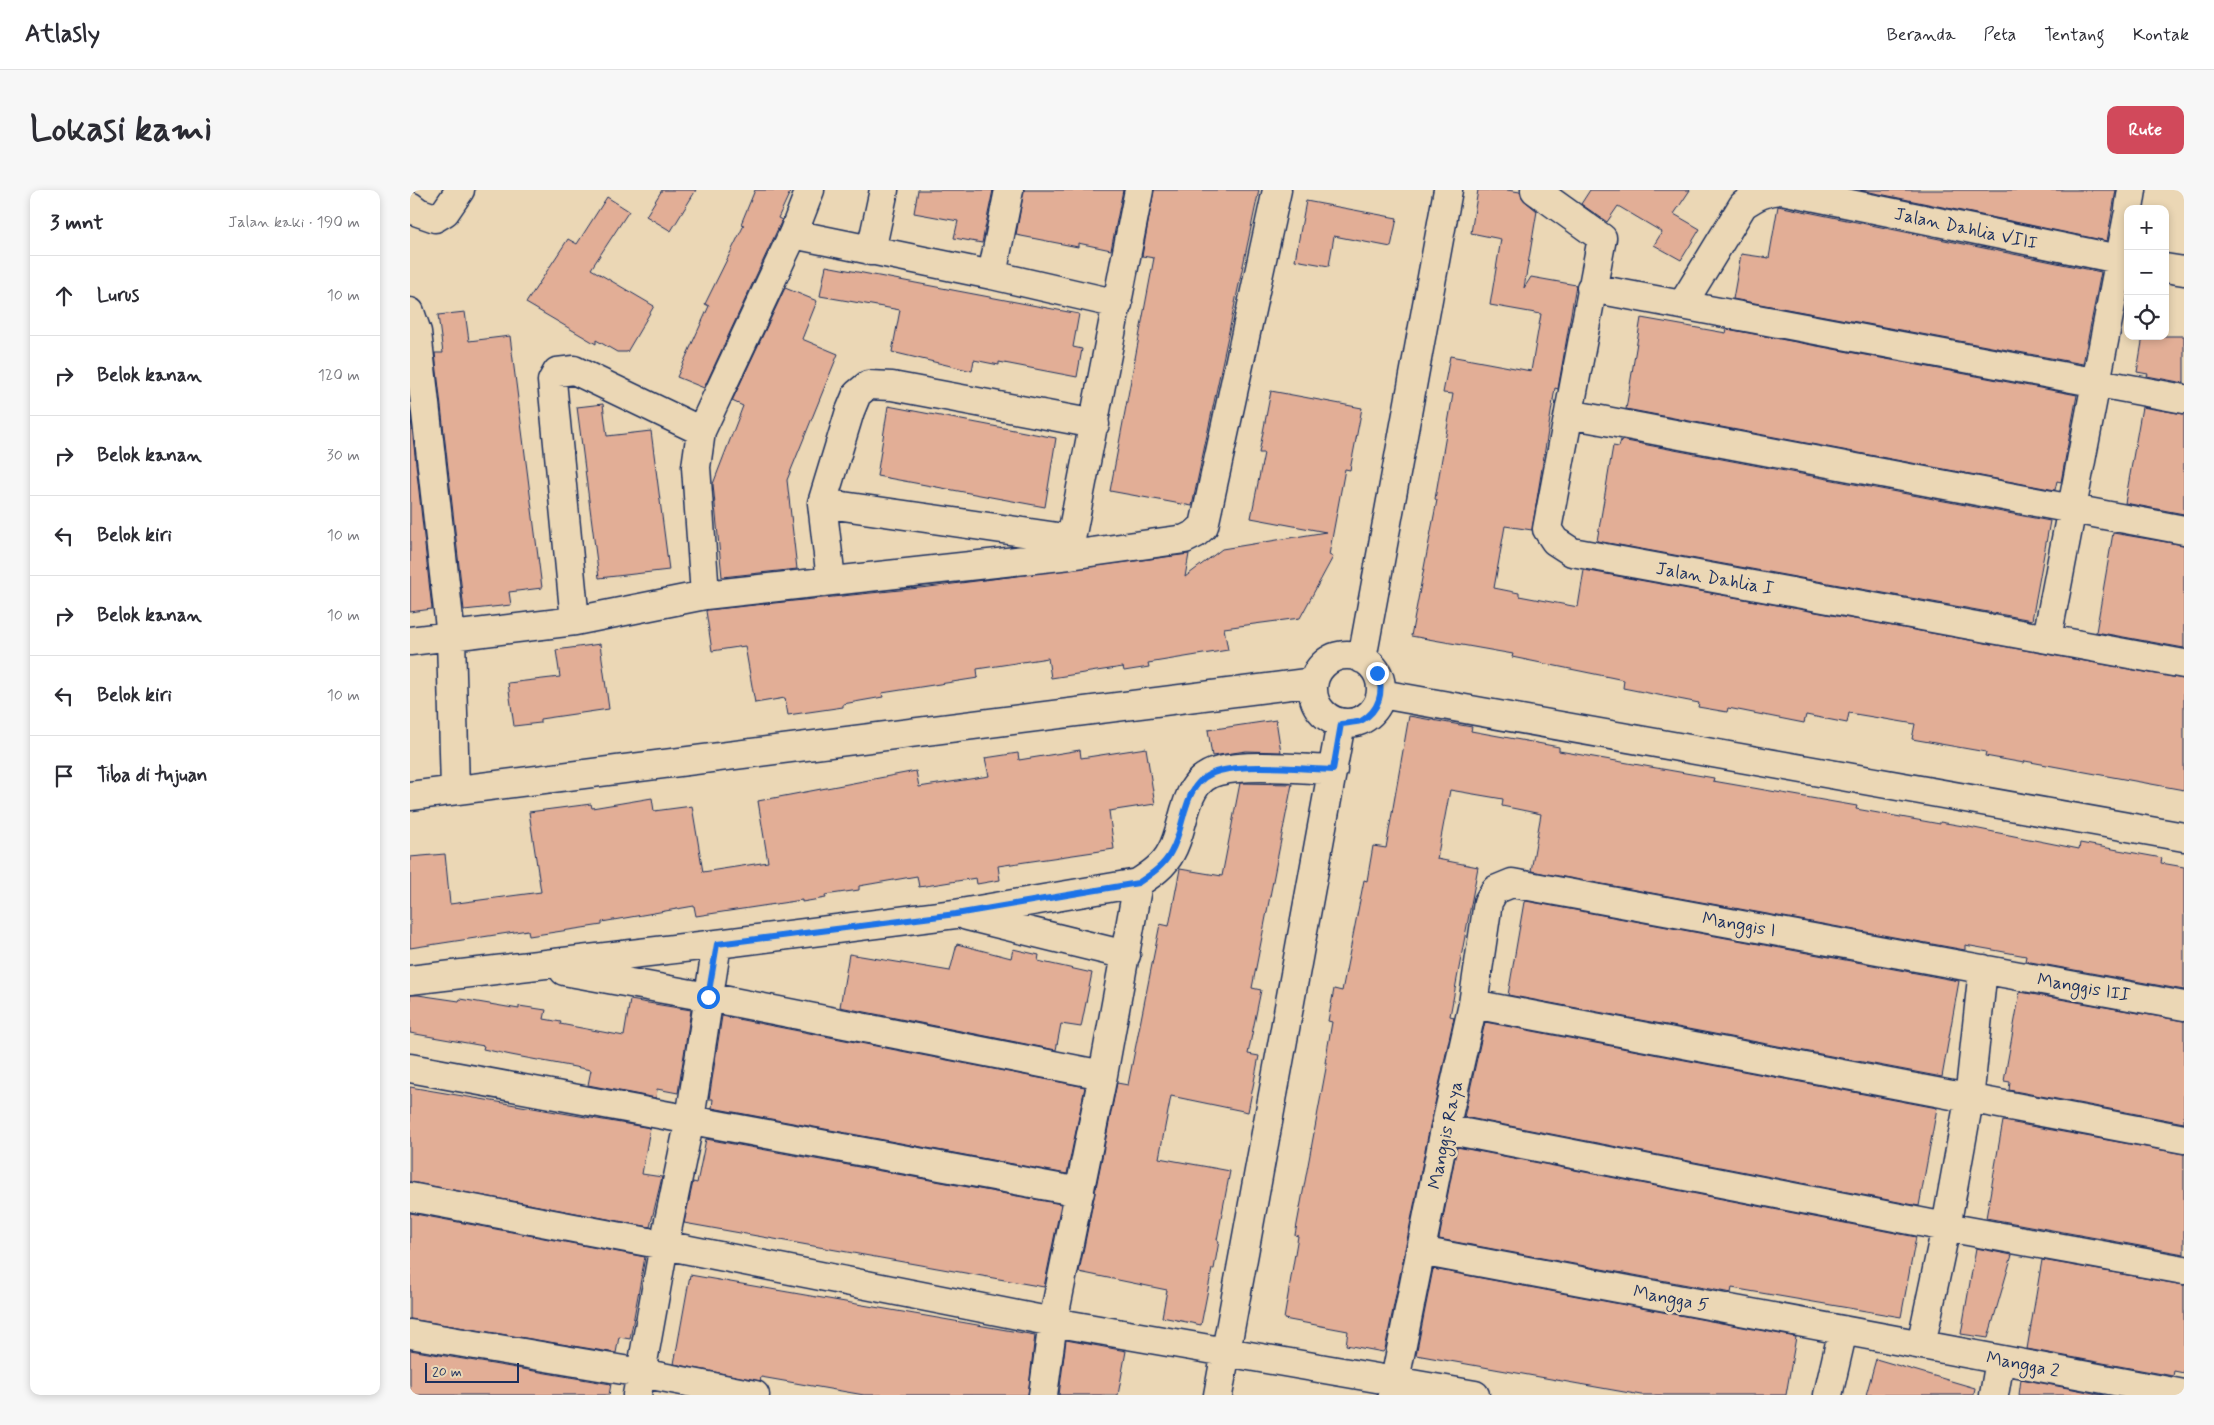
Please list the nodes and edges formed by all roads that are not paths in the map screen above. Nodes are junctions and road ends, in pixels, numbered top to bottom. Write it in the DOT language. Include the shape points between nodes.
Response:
graph roads {
  1 [pos="460,190"];
  2 [pos="810,190"];
  3 [pos="884,190"];
  4 [pos="1009,190"];
  5 [pos="1140,190"];
  6 [pos="1276,190"];
  7 [pos="1448,190"];
  8 [pos="1535,190"];
  9 [pos="1782,190"];
  10 [pos="2132,190"];
  11 [pos="2130,205"];
  12 [pos="410,206"];
  13 [pos="793,234"];
  14 [pos="872,250"];
  15 [pos="2124,260"];
  16 [pos="2169,269"];
  17 [pos="2184,271"];
  18 [pos="992,275"];
  19 [pos="1592,288"];
  20 [pos="1118,304"];
  21 [pos="1682,305"];
  22 [pos="410,312"];
  23 [pos="2095,382"];
  24 [pos="2184,399"];
  25 [pos="1568,414"];
  26 [pos="1095,424"];
  27 [pos="701,431"];
  28 [pos="822,502"];
  29 [pos="2071,509"];
  30 [pos="2184,530"];
  31 [pos="1070,547"];
  32 [pos="831,580"];
  33 [pos="705,595"];
  34 [pos="575,621"];
  35 [pos="450,637"];
  36 [pos="2047,638"];
  37 [pos="410,641"];
  38 [pos="1362,659"];
  39 [pos="2184,664"];
  40 [pos="1314,682"];
  41 [pos="1381,694"];
  42 [pos="1341,724"];
  43 [pos="1333,770"];
  44 [pos="455,790"];
  45 [pos="410,796"];
  46 [pos="2184,838"];
  47 [pos="1138,883"];
  48 [pos="1495,890"];
  49 [pos="956,914"];
  50 [pos="717,944"];
  51 [pos="1126,955"];
  52 [pos="534,966"];
  53 [pos="1983,969"];
  54 [pos="410,980"];
  55 [pos="708,997"];
  56 [pos="1473,1004"];
  57 [pos="2184,1006"];
  58 [pos="410,1068"];
  59 [pos="1103,1075"];
  60 [pos="1969,1100"];
  61 [pos="690,1119"];
  62 [pos="1445,1129"];
  63 [pos="2184,1139"];
  64 [pos="1080,1192"];
  65 [pos="410,1197"];
  66 [pos="1946,1227"];
  67 [pos="664,1245"];
  68 [pos="1420,1251"];
  69 [pos="2184,1270"];
  70 [pos="1053,1322"];
  71 [pos="1843,1330"];
  72 [pos="410,1334"];
  73 [pos="1921,1345"];
  74 [pos="1226,1352"];
  75 [pos="2000,1360"];
  76 [pos="639,1384"];
  77 [pos="1393,1388"];
  78 [pos="2184,1394"];
  79 [pos="755,1395"];
  80 [pos="1043,1395"];
  81 [pos="1218,1395"];
  82 [pos="1475,1395"];
  83 [pos="1828,1395"];
  84 [pos="1994,1395"];
  1 -- 12 [label="street" via="445,212 436,218"];
  2 -- 13 [label="street"];
  3 -- 14 [label="street"];
  4 -- 18 [label="street"];
  5 -- 20 [label="street"];
  6 -- 31 [label="street" via="1204,526 1185,539"];
  7 -- 38 [label="street"];
  8 -- 19 [label="street, Jalan Dahlia I" via="1602,238"];
  9 -- 15 [label="street, Jalan Dahlia VIII"];
  9 -- 21 [label="street, Jalan Dahlia VIII" via="1770,190 1743,205"];
  10 -- 11 [label="street"];
  13 -- 14 [label="street"];
  13 -- 27 [label="street"];
  14 -- 18 [label="street"];
  15 -- 23 [label="street"];
  16 -- 17 [label="street"];
  18 -- 20 [label="street"];
  19 -- 21 [label="street"];
  19 -- 25 [label="street, Jalan Dahlia I"];
  20 -- 26 [label="street"];
  21 -- 23 [label="street"];
  22 -- 35 [label="street" via="417,332"];
  23 -- 24 [label="street"];
  23 -- 29 [label="street"];
  25 -- 29 [label="street"];
  25 -- 36 [label="street, Jalan Dahlia I" via="1547,528 1555,541 1572,552"];
  26 -- 28 [label="street" via="892,386 868,385 857,394 850,411"];
  26 -- 31 [label="street"];
  27 -- 33 [label="street" via="696,467"];
  27 -- 34 [label="street" via="574,370 558,372 552,381"];
  28 -- 31 [label="street"];
  28 -- 32 [label="street"];
  29 -- 30 [label="street"];
  29 -- 36 [label="street"];
  31 -- 32 [label="street"];
  32 -- 33 [label="street"];
  33 -- 34 [label="street"];
  34 -- 35 [label="street"];
  35 -- 37 [label="street"];
  35 -- 44 [label="street"];
  36 -- 39 [label="street, Jalan Dahlia I"];
  38 -- 40 [label="street" via="1350,655 1332,659 1322,666"];
  38 -- 41 [label="street" via="1377,673"];
  40 -- 42 [label="street" via="1316,704 1322,713"];
  40 -- 44 [label="street"];
  41 -- 42 [label="street" via="1374,711 1360,722"];
  41 -- 46 [label="street"];
  42 -- 43 [label="street"];
  43 -- 47 [label="street" via="1233,768 1205,776 1195,785 1172,852 1154,872"];
  43 -- 74 [label="street"];
  44 -- 45 [label="street"];
  47 -- 49 [label="street"];
  47 -- 51 [label="street"];
  48 -- 53 [label="street, Manggis I" via="1512,883"];
  48 -- 56 [label="street, Manggis Raya" via="1488,902"];
  49 -- 50 [label="street"];
  49 -- 51 [label="street"];
  50 -- 52 [label="street"];
  50 -- 55 [label="street"];
  51 -- 59 [label="street"];
  52 -- 54 [label="street"];
  52 -- 55 [label="street"];
  53 -- 57 [label="street, Manggis III"];
  53 -- 60 [label="street"];
  55 -- 59 [label="street"];
  55 -- 61 [label="street"];
  56 -- 60 [label="street"];
  56 -- 62 [label="street, Manggis Raya"];
  58 -- 61 [label="street"];
  59 -- 64 [label="street"];
  60 -- 63 [label="street"];
  60 -- 66 [label="street"];
  61 -- 64 [label="street"];
  61 -- 67 [label="street"];
  62 -- 66 [label="street"];
  62 -- 68 [label="street, Manggis Raya"];
  64 -- 70 [label="street"];
  65 -- 67 [label="street"];
  66 -- 69 [label="street"];
  66 -- 73 [label="street"];
  67 -- 70 [label="street"];
  67 -- 76 [label="street"];
  68 -- 71 [label="street, Mangga 5"];
  68 -- 77 [label="street, Manggis Raya"];
  70 -- 74 [label="street"];
  70 -- 80 [label="street"];
  71 -- 73 [label="street, Mangga 5"];
  71 -- 83 [label="street"];
  72 -- 76 [label="street"];
  73 -- 75 [label="street, Mangga 2"];
  74 -- 77 [label="street"];
  74 -- 81 [label="street"];
  75 -- 78 [label="street, Mangga 2"];
  75 -- 84 [label="street"];
  76 -- 79 [label="street"];
  77 -- 82 [label="street"];
}
